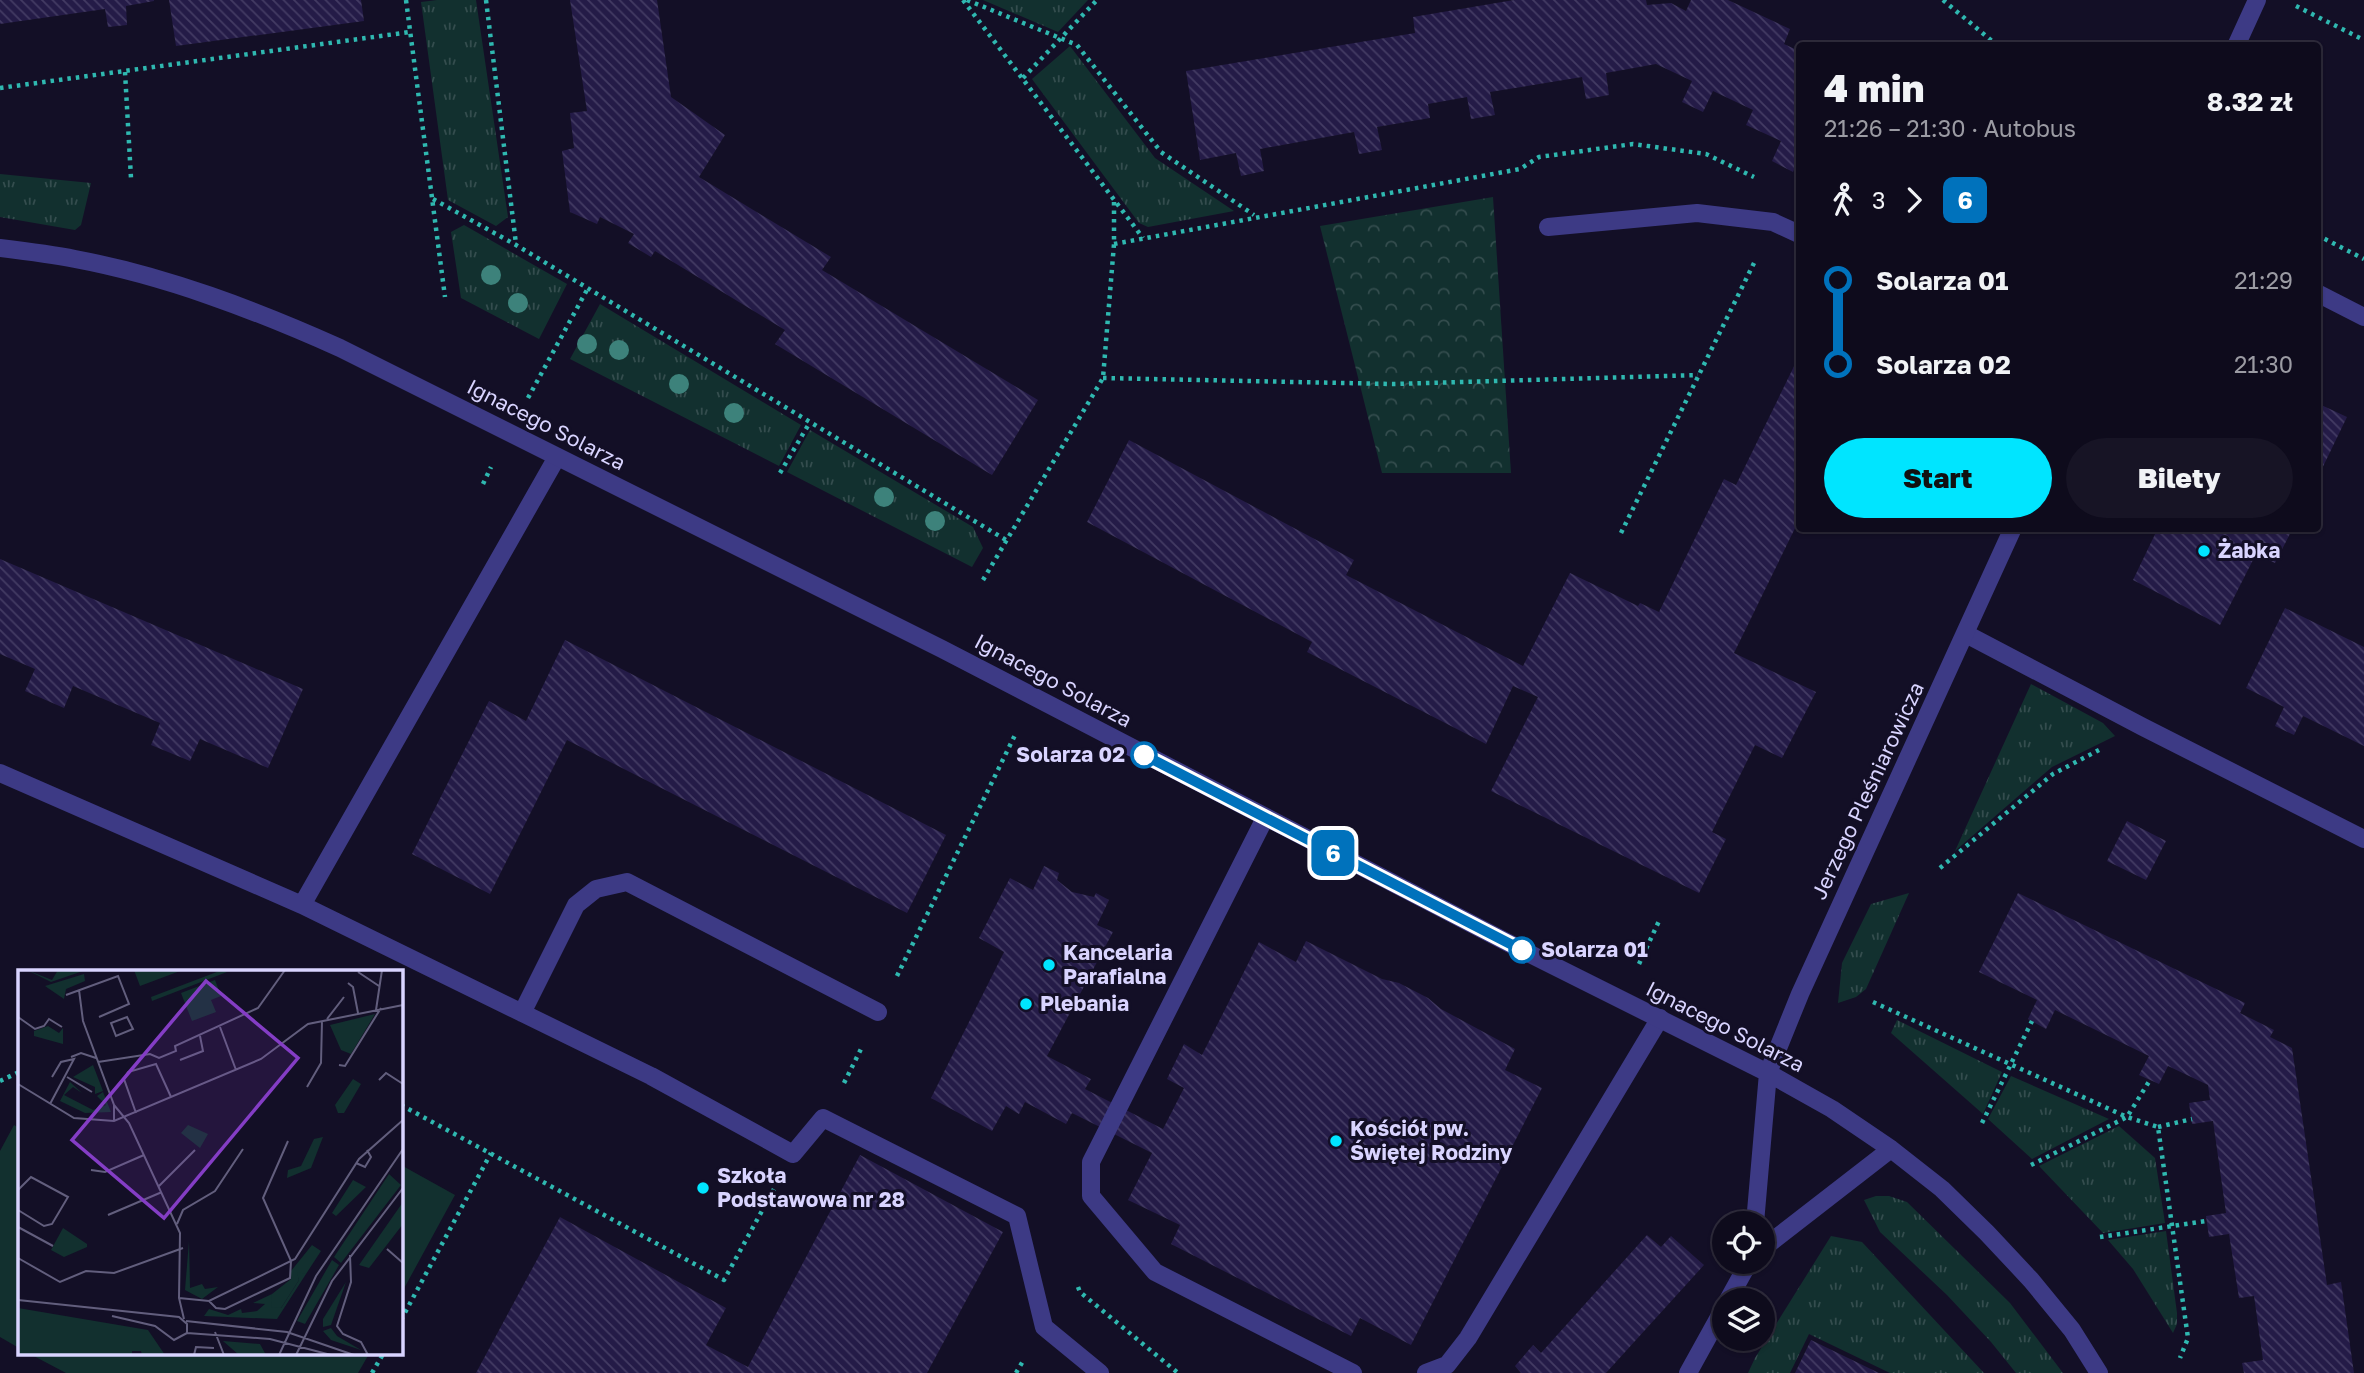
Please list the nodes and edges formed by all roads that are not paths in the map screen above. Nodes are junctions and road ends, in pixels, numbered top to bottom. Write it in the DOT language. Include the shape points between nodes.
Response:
graph roads {
  1 [pos="2257,0"];
  2 [pos="2238,42"];
  3 [pos="1548,227"];
  4 [pos="1796,233"];
  5 [pos="0,248"];
  6 [pos="2321,295"];
  7 [pos="2364,317"];
  8 [pos="557,457"];
  9 [pos="2012,532"];
  10 [pos="1966,634"];
  11 [pos="0,773"];
  12 [pos="1265,818"];
  13 [pos="2364,839"];
  14 [pos="302,905"];
  15 [pos="878,1012"];
  16 [pos="522,1013"];
  17 [pos="1660,1018"];
  18 [pos="1768,1073"];
  19 [pos="1891,1149"];
  20 [pos="1756,1211"];
  21 [pos="1775,1239"];
  22 [pos="1712,1330"];
  23 [pos="1100,1373"];
  24 [pos="1353,1373"];
  25 [pos="1426,1373"];
  26 [pos="1688,1373"];
  27 [pos="2099,1373"];
  1 -- 2 [label="street"];
  3 -- 4 [label="street" via="1697,213 1773,222"];
  5 -- 8 [label="street, Ignacego Solarza" via="74,258 138,274 271,317"];
  6 -- 7 [label="street"];
  8 -- 12 [label="street, Ignacego Solarza" via="942,649"];
  8 -- 14 [label="street"];
  9 -- 10 [label="street, Jerzego Pleśniarowicza"];
  10 -- 13 [label="street"];
  10 -- 18 [label="street, Jerzego Pleśniarowicza"];
  11 -- 14 [label="street"];
  12 -- 17 [label="street, Ignacego Solarza"];
  12 -- 24 [label="street" via="1091,1162 1091,1196 1155,1272"];
  14 -- 16 [label="street"];
  15 -- 16 [label="street" via="626,882 596,889 576,905"];
  16 -- 23 [label="street" via="651,1076 793,1154 823,1118 1017,1216 1044,1327"];
  17 -- 18 [label="street, Ignacego Solarza"];
  17 -- 25 [label="street" via="1468,1338 1447,1365"];
  18 -- 19 [label="street, Ignacego Solarza"];
  18 -- 20 [label="street, Jerzego Pleśniarowicza"];
  19 -- 21 [label="street"];
  19 -- 27 [label="street, Ignacego Solarza" via="1942,1189 2031,1280 2072,1330"];
  22 -- 26 [label="street"];
}
